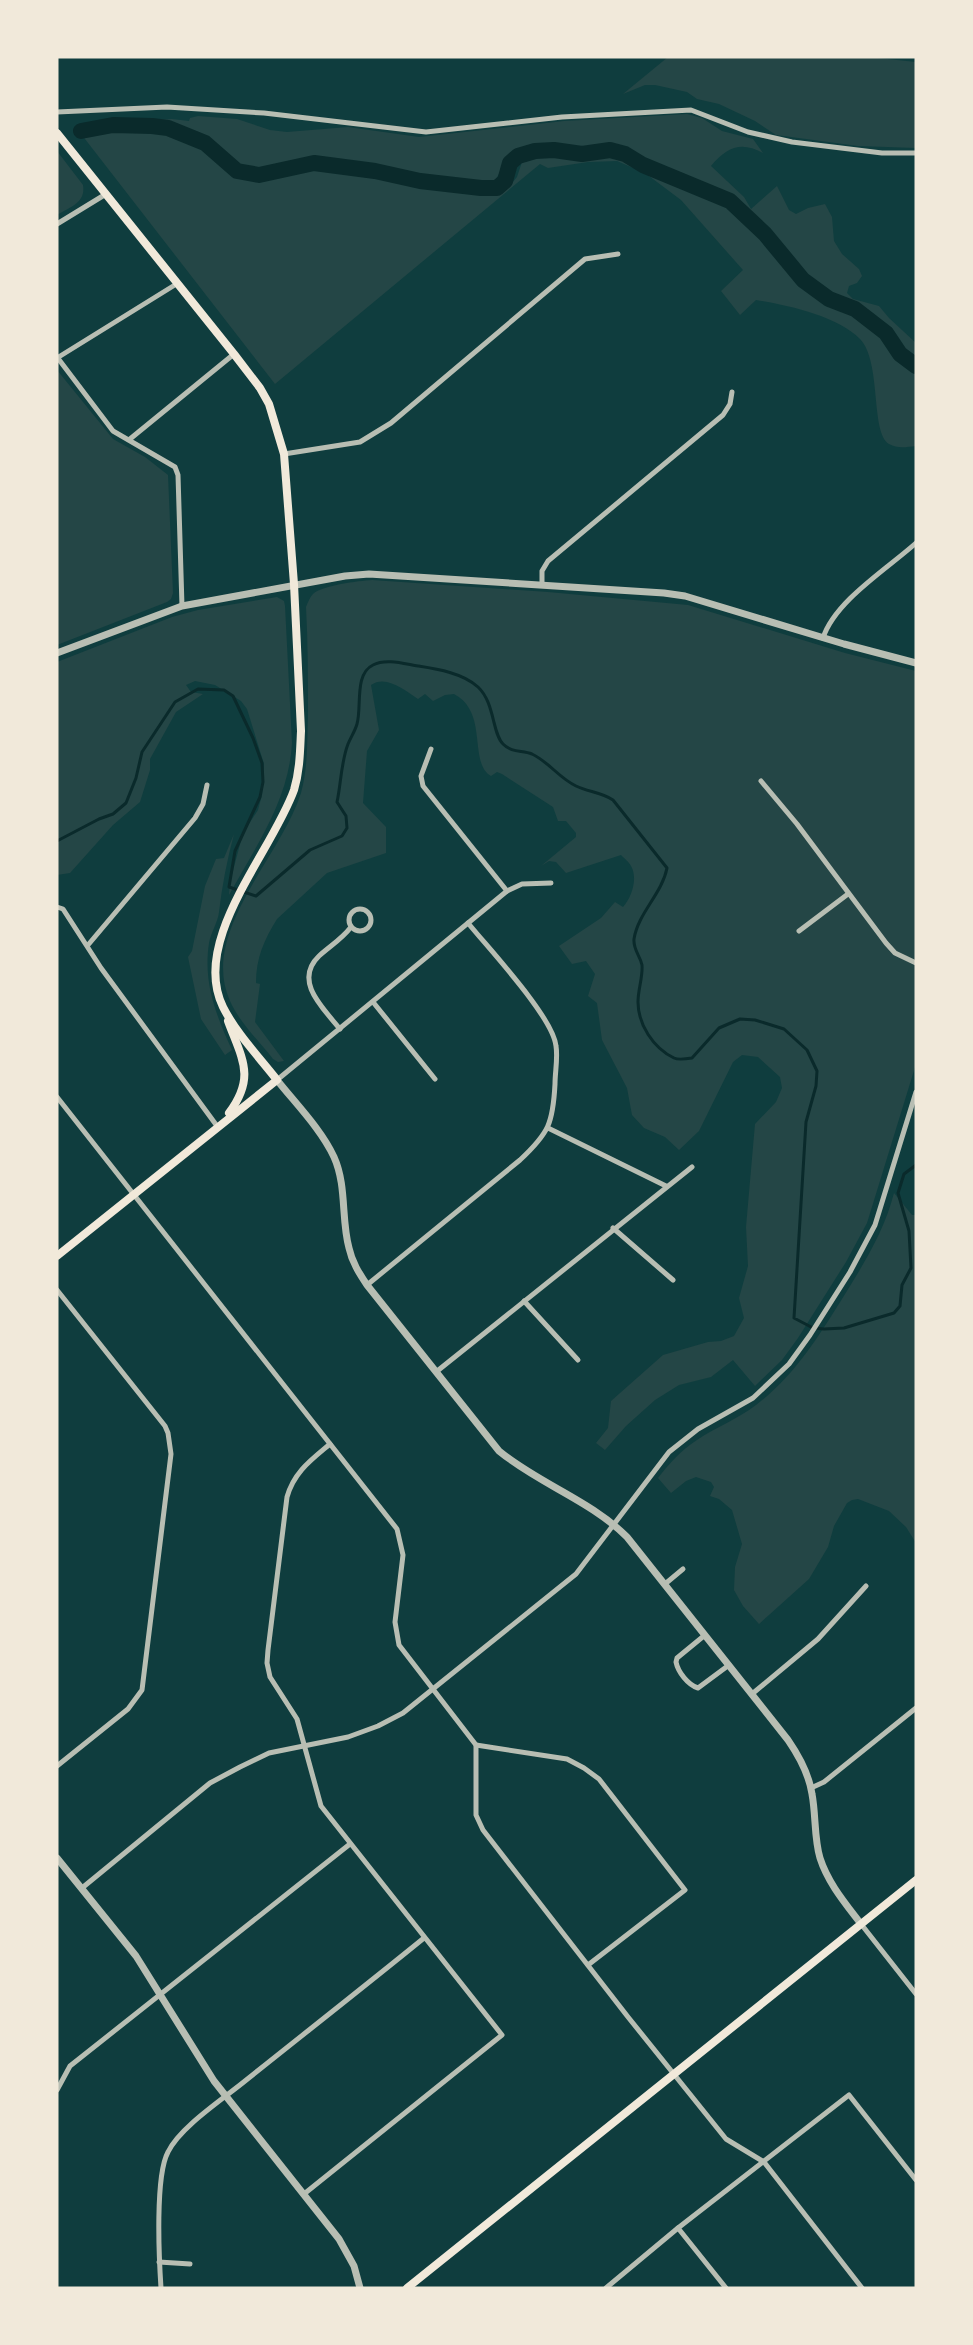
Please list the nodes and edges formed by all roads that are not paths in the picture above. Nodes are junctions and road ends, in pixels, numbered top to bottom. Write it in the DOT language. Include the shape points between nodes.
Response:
graph roads {
  1 [pos="57,112"];
  2 [pos="57,133"];
  3 [pos="916,153"];
  4 [pos="106,194"];
  5 [pos="57,224"];
  6 [pos="618,254"];
  7 [pos="178,283"];
  8 [pos="234,354"];
  9 [pos="57,357"];
  10 [pos="732,392"];
  11 [pos="130,439"];
  12 [pos="284,454"];
  13 [pos="916,543"];
  14 [pos="542,583"];
  15 [pos="294,584"];
  16 [pos="182,606"];
  17 [pos="823,638"];
  18 [pos="57,653"];
  19 [pos="916,663"];
  20 [pos="431,749"];
  21 [pos="761,781"];
  22 [pos="207,785"];
  23 [pos="551,883"];
  24 [pos="507,891"];
  25 [pos="848,894"];
  26 [pos="57,907"];
  27 [pos="468,923"];
  28 [pos="351,927"];
  29 [pos="799,931"];
  30 [pos="88,945"];
  31 [pos="916,963"];
  32 [pos="373,1002"];
  33 [pos="222,1006"];
  34 [pos="340,1029"];
  35 [pos="435,1078"];
  36 [pos="277,1080"];
  37 [pos="916,1092"];
  38 [pos="57,1097"];
  39 [pos="225,1120"];
  40 [pos="217,1126"];
  41 [pos="548,1128"];
  42 [pos="692,1167"];
  43 [pos="666,1186"];
  44 [pos="133,1194"];
  45 [pos="613,1228"];
  46 [pos="57,1256"];
  47 [pos="673,1280"];
  48 [pos="367,1285"];
  49 [pos="57,1290"];
  50 [pos="524,1301"];
  51 [pos="578,1360"];
  52 [pos="436,1372"];
  53 [pos="330,1444"];
  54 [pos="614,1524"];
  55 [pos="683,1569"];
  56 [pos="665,1584"];
  57 [pos="866,1586"];
  58 [pos="705,1635"];
  59 [pos="729,1665"];
  60 [pos="433,1690"];
  61 [pos="752,1694"];
  62 [pos="916,1708"];
  63 [pos="476,1745"];
  64 [pos="305,1746"];
  65 [pos="57,1766"];
  66 [pos="811,1788"];
  67 [pos="350,1844"];
  68 [pos="57,1858"];
  69 [pos="916,1880"];
  70 [pos="82,1888"];
  71 [pos="861,1924"];
  72 [pos="424,1938"];
  73 [pos="588,1965"];
  74 [pos="916,1994"];
  75 [pos="160,1995"];
  76 [pos="674,2075"];
  77 [pos="58,2085"];
  78 [pos="226,2097"];
  79 [pos="764,2162"];
  80 [pos="916,2180"];
  81 [pos="304,2194"];
  82 [pos="678,2228"];
  83 [pos="159,2262"];
  84 [pos="190,2264"];
  85 [pos="160,2288"];
  86 [pos="360,2288"];
  87 [pos="407,2288"];
  88 [pos="606,2288"];
  89 [pos="726,2288"];
  90 [pos="862,2288"];
  1 -- 3 [label="street" via="167,107 264,113 426,132 562,117 691,110 732,127 784,140 882,153"];
  2 -- 4 [label="main road"];
  4 -- 5 [label="street"];
  4 -- 7 [label="main road"];
  6 -- 12 [label="street" via="585,260 391,423 360,442"];
  7 -- 8 [label="main road"];
  7 -- 9 [label="street"];
  8 -- 11 [label="street"];
  8 -- 12 [label="main road" via="269,404"];
  9 -- 11 [label="street" via="113,430"];
  10 -- 14 [label="street" via="723,415 548,561 542,571"];
  11 -- 16 [label="street" via="167,461 178,475"];
  12 -- 15 [label="main road"];
  13 -- 17 [label="street" via="838,611"];
  14 -- 15 [label="street" via="369,574"];
  14 -- 17 [label="street" via="685,596"];
  15 -- 16 [label="street"];
  15 -- 33 [label="main road" via="300,762 284,813 219,938 214,966"];
  16 -- 18 [label="street"];
  17 -- 19 [label="street"];
  20 -- 24 [label="street" via="421,776 423,786"];
  21 -- 25 [label="street"];
  22 -- 30 [label="street" via="195,818"];
  23 -- 24 [label="street" via="533,882"];
  24 -- 27 [label="street"];
  25 -- 29 [label="street"];
  25 -- 31 [label="street" via="895,953"];
  26 -- 30 [label="street" via="63,909"];
  27 -- 32 [label="street"];
  27 -- 41 [label="street" via="539,1010 552,1033 556,1058"];
  28 -- 28 [label="street" via="365,930 371,922 368,912 354,910 349,918"];
  28 -- 34 [label="street" via="318,957 308,977 314,996"];
  30 -- 40 [label="street" via="101,969"];
  32 -- 34 [label="street"];
  32 -- 35 [label="street"];
  33 -- 36 [label="main road"];
  33 -- 39 [label="main road" via="246,1073 242,1090"];
  34 -- 36 [label="street"];
  36 -- 39 [label="main road"];
  36 -- 48 [label="street" via="334,1158 341,1178 348,1248"];
  37 -- 54 [label="street" via="874,1225 850,1272 799,1352 753,1398 698,1429 669,1452"];
  38 -- 44 [label="street"];
  39 -- 40 [label="main road"];
  40 -- 44 [label="main road"];
  41 -- 43 [label="street"];
  41 -- 48 [label="street" via="538,1144 520,1160"];
  42 -- 43 [label="street"];
  43 -- 45 [label="street"];
  44 -- 46 [label="main road"];
  44 -- 53 [label="street"];
  45 -- 47 [label="street"];
  45 -- 50 [label="street"];
  48 -- 52 [label="street"];
  49 -- 65 [label="street" via="165,1426 171,1454 142,1690 128,1709"];
  50 -- 51 [label="street"];
  50 -- 52 [label="street"];
  52 -- 54 [label="street" via="515,1464"];
  53 -- 60 [label="street" via="397,1529 403,1556 395,1622 399,1645"];
  53 -- 64 [label="street" via="300,1470 290,1487 268,1650 270,1677 297,1719"];
  54 -- 56 [label="street"];
  54 -- 60 [label="street" via="567,1583"];
  55 -- 56 [label="street"];
  56 -- 58 [label="street"];
  57 -- 61 [label="street" via="818,1640"];
  58 -- 59 [label="street"];
  58 -- 59 [label="street" via="677,1658 678,1669 690,1684 698,1688"];
  59 -- 61 [label="street"];
  60 -- 63 [label="street"];
  60 -- 64 [label="street" via="378,1726"];
  61 -- 66 [label="street" via="794,1749"];
  62 -- 66 [label="street" via="824,1782"];
  63 -- 73 [label="street" via="476,1815 483,1830"];
  63 -- 73 [label="street" via="567,1759 584,1768 599,1779 685,1890"];
  64 -- 67 [label="street" via="321,1806"];
  64 -- 70 [label="street" via="268,1754 210,1783"];
  66 -- 71 [label="street" via="820,1856 833,1887"];
  67 -- 72 [label="street"];
  67 -- 75 [label="street"];
  68 -- 70 [label="street"];
  69 -- 71 [label="main road"];
  70 -- 75 [label="street" via="124,1940"];
  71 -- 74 [label="street"];
  71 -- 76 [label="main road"];
  72 -- 78 [label="street"];
  72 -- 81 [label="street" via="502,2035"];
  73 -- 76 [label="street"];
  75 -- 77 [label="street" via="69,2066"];
  75 -- 78 [label="street"];
  76 -- 79 [label="street" via="726,2139"];
  76 -- 87 [label="main road"];
  78 -- 81 [label="street"];
  78 -- 83 [label="street" via="182,2133 165,2159"];
  79 -- 80 [label="street" via="849,2095"];
  79 -- 82 [label="street"];
  79 -- 90 [label="street"];
  81 -- 86 [label="street" via="346,2249"];
  82 -- 88 [label="street"];
  82 -- 89 [label="street"];
  83 -- 84 [label="street"];
  83 -- 85 [label="street"];
}
